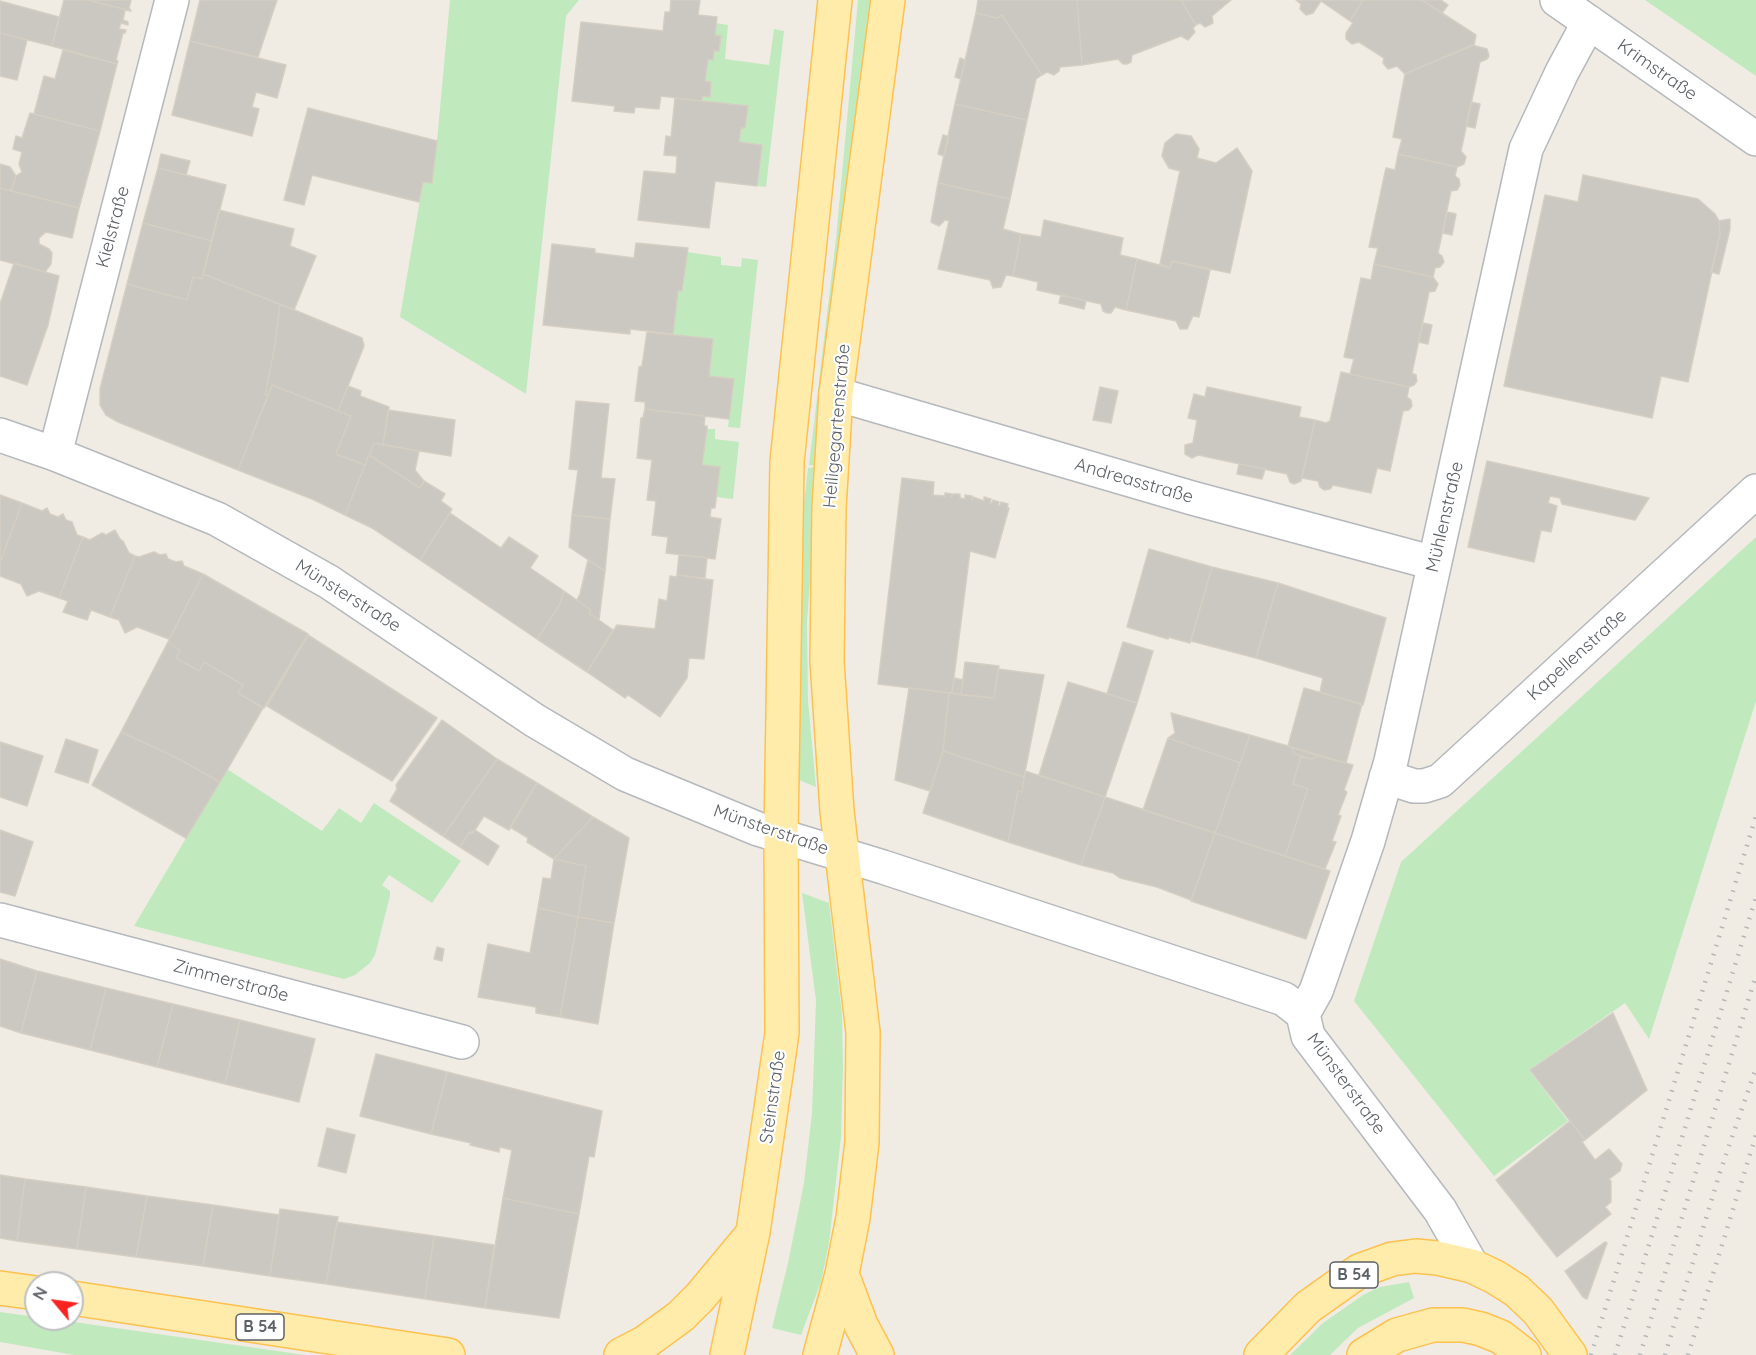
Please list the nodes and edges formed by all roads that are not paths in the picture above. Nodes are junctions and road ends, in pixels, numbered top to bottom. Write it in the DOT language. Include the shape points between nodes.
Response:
graph roads {
  1 [pos="172,0"];
  2 [pos="835,0"];
  3 [pos="888,0"];
  4 [pos="1557,0"];
  5 [pos="1589,22"];
  6 [pos="1756,139"];
  7 [pos="836,394"];
  8 [pos="0,435"];
  9 [pos="54,454"];
  10 [pos="1756,492"];
  11 [pos="1434,563"];
  12 [pos="1386,777"];
  13 [pos="781,836"];
  14 [pos="842,854"];
  15 [pos="0,920"];
  16 [pos="1303,1014"];
  17 [pos="462,1042"];
  18 [pos="753,1232"];
  19 [pos="1472,1266"];
  20 [pos="842,1274"];
  21 [pos="0,1288"];
  22 [pos="24,1291"];
  23 [pos="84,1300"];
  24 [pos="448,1355"];
  25 [pos="621,1355"];
  26 [pos="727,1355"];
  27 [pos="820,1355"];
  28 [pos="877,1355"];
  29 [pos="1261,1355"];
  30 [pos="1364,1355"];
  31 [pos="1524,1355"];
  32 [pos="1570,1355"];
  1 -- 9 [label="street, Kielstraße"];
  2 -- 13 [label="main road" via="787,462"];
  3 -- 7 [label="main road, Heiligegartenstraße"];
  4 -- 5 [label="street, Krimstraße"];
  5 -- 6 [label="street, Krimstraße"];
  5 -- 11 [label="street, Mühlenstraße" via="1526,149"];
  7 -- 11 [label="street, Andreasstraße" via="1171,493"];
  7 -- 14 [label="main road, Heiligegartenstraße" via="829,508 827,661"];
  8 -- 9 [label="street, Münsterstraße"];
  9 -- 13 [label="street, Münsterstraße" via="216,519 330,582 534,720 625,774"];
  10 -- 12 [label="street, Kapellenstraße" via="1440,781 1414,786"];
  11 -- 12 [label="street, Mühlenstraße"];
  12 -- 16 [label="street, Mühlenstraße" via="1319,984"];
  13 -- 14 [label="street, Münsterstraße"];
  13 -- 18 [label="main road, Steinstraße" via="782,1033"];
  14 -- 16 [label="street, Münsterstraße" via="1284,999"];
  14 -- 20 [label="main road" via="863,1032 862,1142"];
  15 -- 17 [label="street, Zimmerstraße"];
  16 -- 19 [label="street, Münsterstraße" via="1312,1042 1440,1210"];
  18 -- 25 [label="main road" via="687,1310 644,1343"];
  18 -- 26 [label="main road, Steinstraße"];
  19 -- 29 [label="main road, B 54" via="1416,1256 1392,1259 1359,1271 1308,1308"];
  19 -- 32 [label="main road, B 54" via="1517,1290 1538,1311"];
  20 -- 27 [label="main road"];
  20 -- 28 [label="main road"];
  21 -- 22 [label="main road"];
  23 -- 24 [label="main road, B 54"];
  30 -- 31 [label="main road" via="1397,1335 1433,1325 1463,1324 1501,1337"];
}
